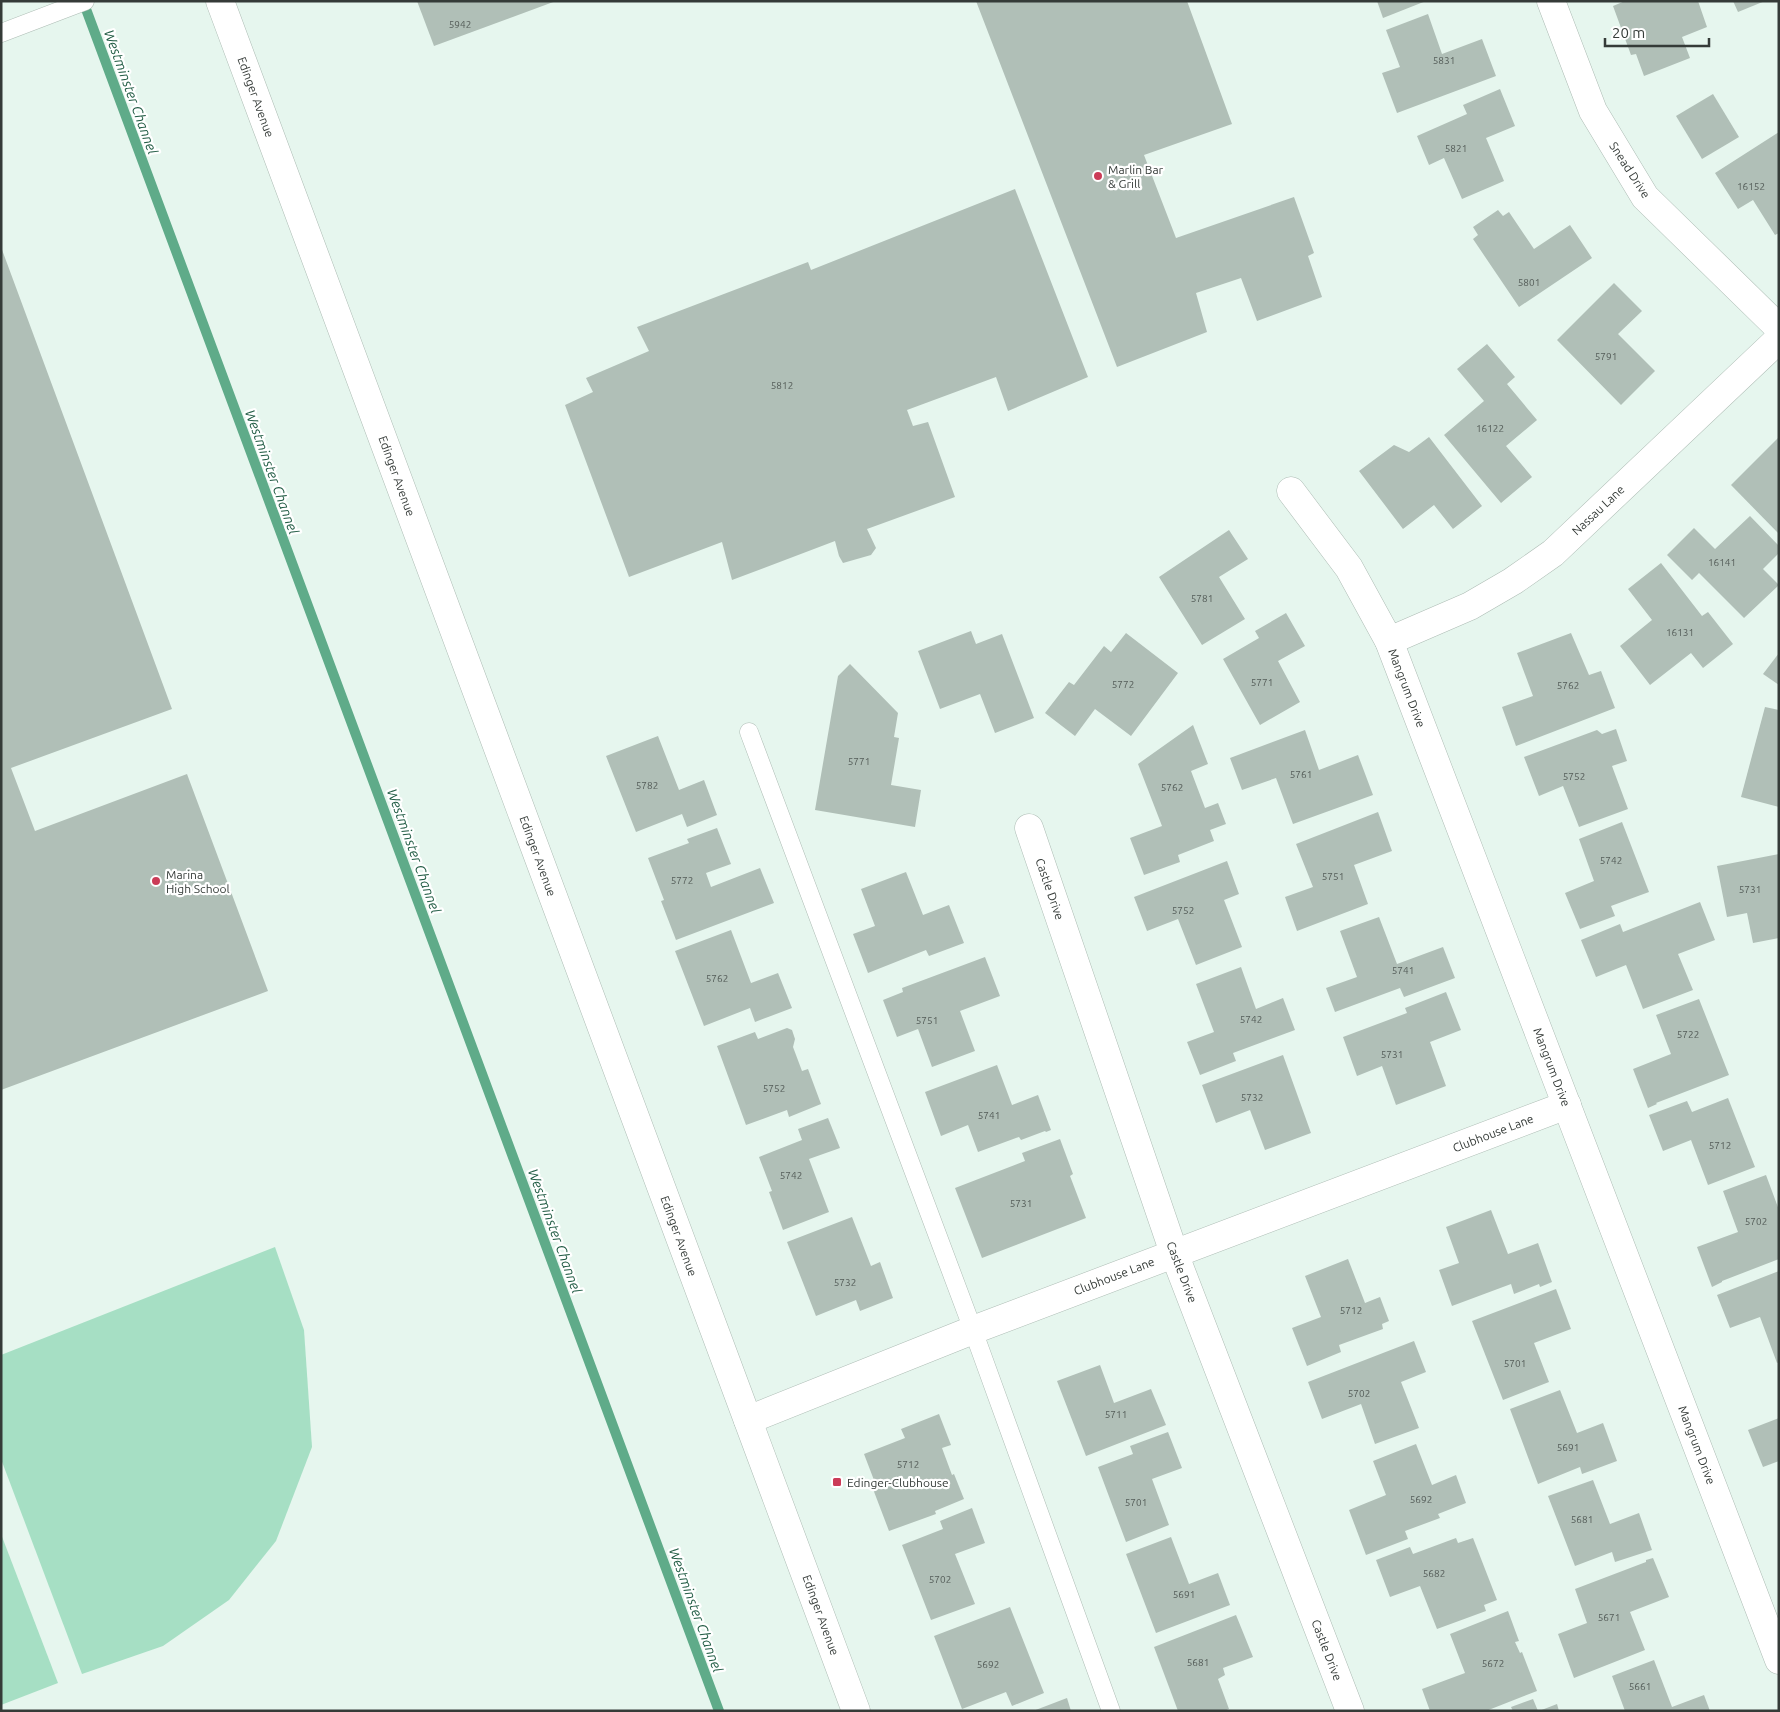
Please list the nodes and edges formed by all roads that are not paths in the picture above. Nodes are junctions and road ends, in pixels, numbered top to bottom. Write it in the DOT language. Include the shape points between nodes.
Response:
graph roads {
  1 [pos="85,1"];
  2 [pos="220,1"];
  3 [pos="1551,1"];
  4 [pos="2,32"];
  5 [pos="1779,328"];
  6 [pos="1779,339"];
  7 [pos="1290,491"];
  8 [pos="1389,641"];
  9 [pos="749,732"];
  10 [pos="1030,828"];
  11 [pos="1567,1105"];
  12 [pos="1174,1253"];
  13 [pos="973,1330"];
  14 [pos="748,1420"];
  15 [pos="1779,1660"];
  16 [pos="856,1711"];
  17 [pos="1111,1711"];
  18 [pos="1350,1711"];
  1 -- 4 [label="lane"];
  2 -- 14 [label="street, Edinger Avenue"];
  3 -- 5 [label="street, Snead Drive" via="1592,111 1645,197"];
  6 -- 8 [label="street, Nassau Lane" via="1553,553 1470,606"];
  7 -- 8 [label="street, Mangrum Drive" via="1349,568"];
  8 -- 11 [label="street, Mangrum Drive"];
  9 -- 13 [label="lane"];
  10 -- 12 [label="street, Castle Drive"];
  11 -- 12 [label="street, Clubhouse Lane"];
  11 -- 15 [label="street, Mangrum Drive"];
  12 -- 13 [label="street, Clubhouse Lane"];
  12 -- 18 [label="street, Castle Drive"];
  13 -- 14 [label="street, Clubhouse Lane"];
  13 -- 17 [label="lane"];
  14 -- 16 [label="street, Edinger Avenue"];
}
